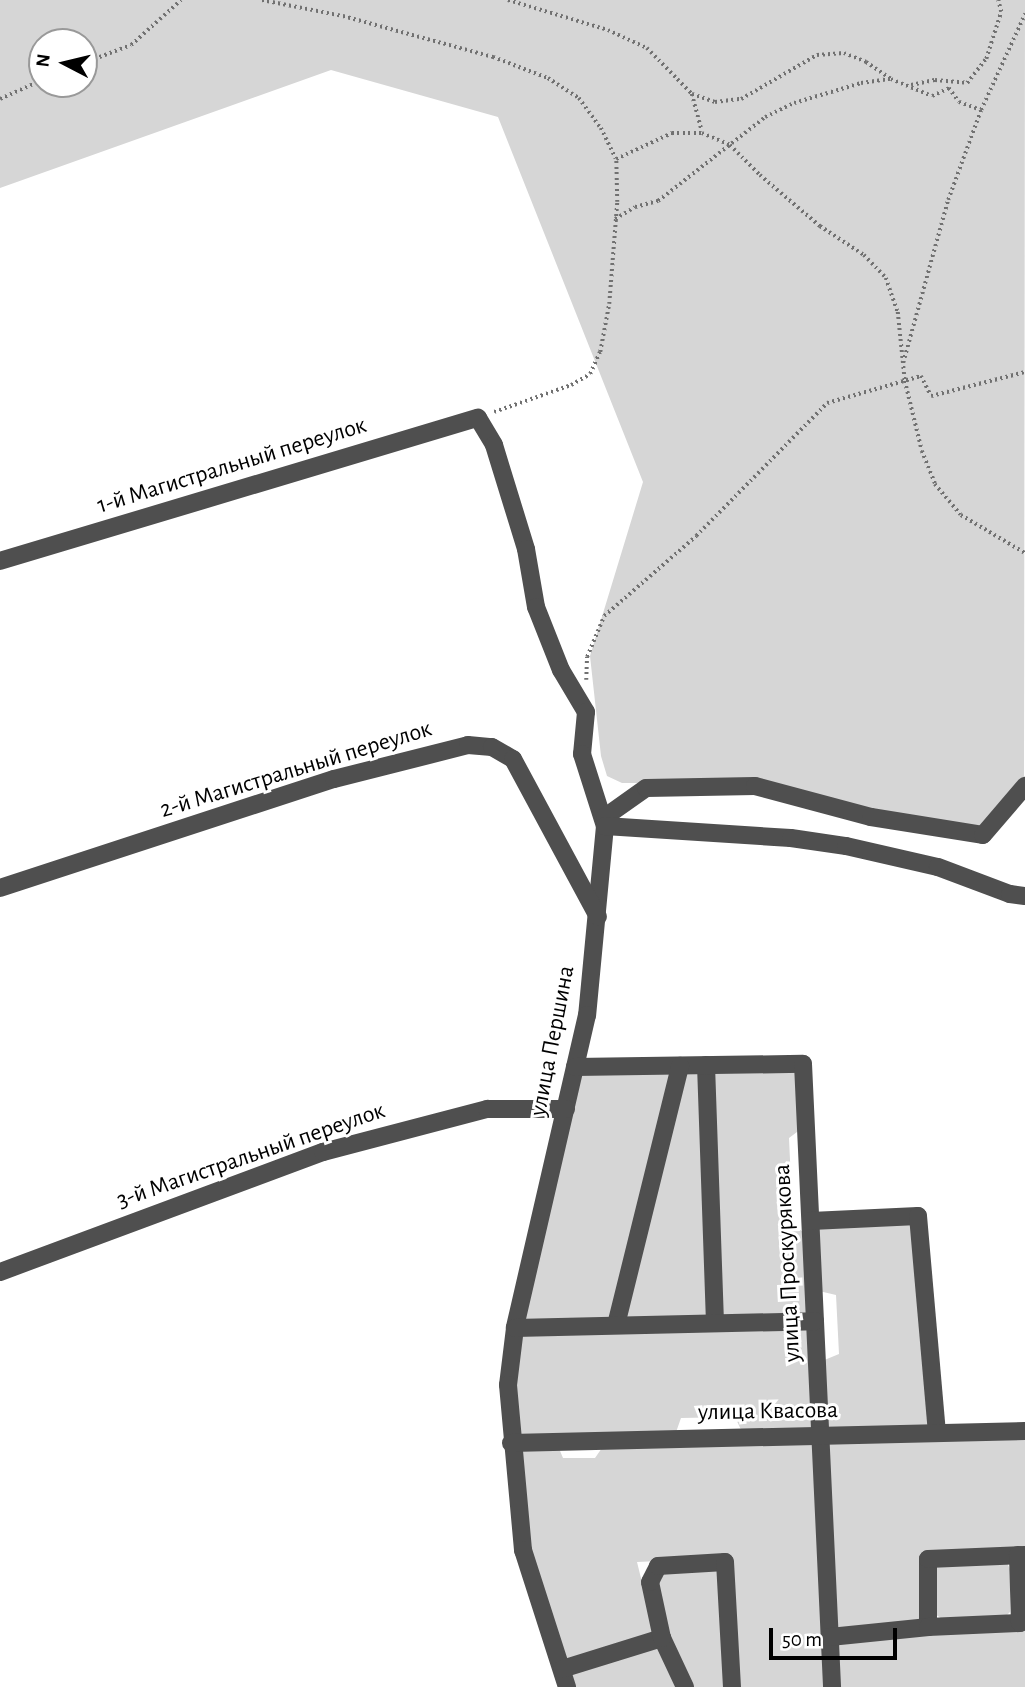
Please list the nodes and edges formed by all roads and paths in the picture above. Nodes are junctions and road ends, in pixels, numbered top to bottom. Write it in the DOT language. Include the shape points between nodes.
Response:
graph roads {
  1 [pos="181,0"];
  2 [pos="262,0"];
  3 [pos="508,0"];
  4 [pos="998,0"];
  5 [pos="1025,14"];
  6 [pos="98,58"];
  7 [pos="891,79"];
  8 [pos="911,85"];
  9 [pos="28,86"];
  10 [pos="692,94"];
  11 [pos="0,99"];
  12 [pos="981,110"];
  13 [pos="702,134"];
  14 [pos="730,145"];
  15 [pos="615,159"];
  16 [pos="615,219"];
  17 [pos="903,365"];
  18 [pos="1025,372"];
  19 [pos="905,381"];
  20 [pos="478,418"];
  21 [pos="1025,552"];
  22 [pos="0,561"];
  23 [pos="586,712"];
  24 [pos="1025,786"];
  25 [pos="605,822"];
  26 [pos="0,888"];
  27 [pos="1025,896"];
  28 [pos="599,918"];
  29 [pos="706,1065"];
  30 [pos="680,1066"];
  31 [pos="575,1067"];
  32 [pos="566,1109"];
  33 [pos="811,1221"];
  34 [pos="0,1272"];
  35 [pos="815,1321"];
  36 [pos="715,1323"];
  37 [pos="616,1325"];
  38 [pos="515,1328"];
  39 [pos="1025,1431"];
  40 [pos="937,1432"];
  41 [pos="821,1436"];
  42 [pos="511,1443"];
  43 [pos="1022,1555"];
  44 [pos="928,1627"];
  45 [pos="830,1637"];
  46 [pos="662,1638"];
  47 [pos="562,1669"];
  48 [pos="567,1687"];
  49 [pos="685,1687"];
  50 [pos="732,1687"];
  51 [pos="832,1687"];
  1 -- 6 [label="path" via="131,45"];
  2 -- 15 [label="path" via="343,16 493,57 548,78 579,98 601,128"];
  3 -- 10 [label="path" via="608,30 647,48"];
  4 -- 8 [label="path" via="1001,12 986,59 967,83 935,80"];
  5 -- 12 [label="path"];
  7 -- 8 [label="path"];
  7 -- 10 [label="path" via="844,53 817,55 741,99 715,102"];
  7 -- 14 [label="path" via="794,103 765,117"];
  8 -- 12 [label="path" via="932,96 950,88 959,102"];
  9 -- 11 [label="path"];
  10 -- 13 [label="path"];
  12 -- 17 [label="path" via="948,200"];
  13 -- 14 [label="path"];
  13 -- 15 [label="path" via="672,133"];
  14 -- 16 [label="path" via="659,201 635,207"];
  14 -- 17 [label="path" via="886,278 898,312"];
  15 -- 16 [label="path"];
  16 -- 20 [label="path" via="610,304 600,352 590,374"];
  17 -- 19 [label="path"];
  18 -- 19 [label="path" via="931,396 921,376"];
  19 -- 21 [label="path" via="935,484 961,515"];
  19 -- 23 [label="path" via="827,404 696,536 604,616 587,657"];
  20 -- 22 [label="street, 1-й Магистральный переулок"];
  20 -- 23 [label="street" via="494,445 526,549 536,607 561,670"];
  23 -- 25 [label="street, улица Першина" via="582,754"];
  24 -- 25 [label="street" via="983,835 871,817 755,786 646,788"];
  25 -- 27 [label="street" via="846,846 938,867"];
  25 -- 28 [label="street, улица Першина"];
  26 -- 28 [label="street, 2-й Магистральный переулок" via="334,779 468,745 492,747 513,759"];
  28 -- 31 [label="street, улица Першина" via="587,1015"];
  29 -- 30 [label="street, улица Проскурякова"];
  29 -- 33 [label="street, улица Проскурякова" via="803,1064"];
  29 -- 36 [label="street"];
  30 -- 31 [label="street, улица Проскурякова"];
  30 -- 37 [label="street"];
  31 -- 32 [label="street, улица Першина"];
  32 -- 34 [label="street, 3-й Магистральный переулок" via="486,1109 323,1152"];
  32 -- 38 [label="street, улица Першина"];
  33 -- 35 [label="street, улица Проскурякова"];
  33 -- 40 [label="street" via="918,1216"];
  35 -- 36 [label="street"];
  35 -- 41 [label="street, улица Проскурякова"];
  36 -- 37 [label="street"];
  37 -- 38 [label="street"];
  38 -- 42 [label="street, улица Першина" via="508,1385"];
  39 -- 40 [label="street, улица Квасова"];
  40 -- 41 [label="street, улица Квасова"];
  41 -- 42 [label="street, улица Квасова"];
  41 -- 45 [label="street, улица Проскурякова"];
  42 -- 47 [label="street, улица Першина" via="523,1550"];
  43 -- 44 [label="street" via="1020,1623"];
  43 -- 44 [label="street" via="928,1559"];
  44 -- 45 [label="street"];
  45 -- 51 [label="street, улица Проскурякова"];
  46 -- 47 [label="street"];
  46 -- 49 [label="street"];
  46 -- 50 [label="street" via="650,1582 658,1566 725,1562"];
  47 -- 48 [label="street, улица Першина"];
}
